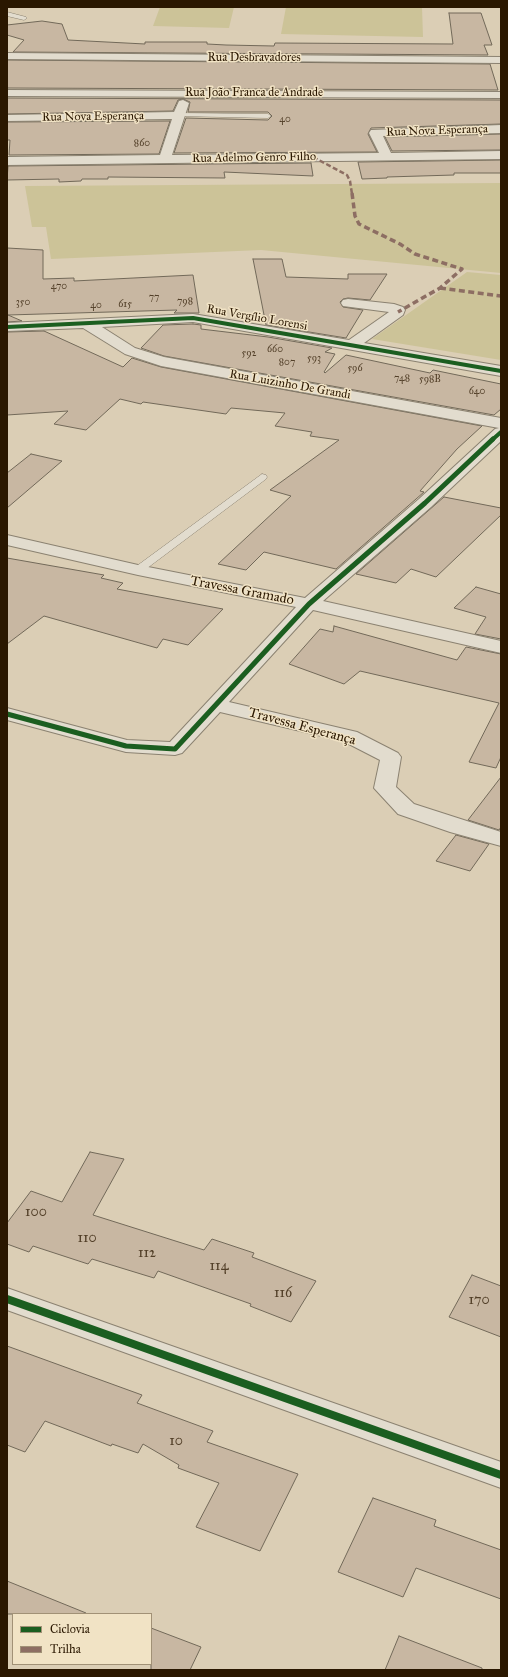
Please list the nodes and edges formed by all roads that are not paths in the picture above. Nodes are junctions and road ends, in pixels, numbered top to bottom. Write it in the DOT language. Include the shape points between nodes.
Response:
graph roads {
  1 [pos="7,14"];
  2 [pos="24,18"];
  3 [pos="7,56"];
  4 [pos="501,60"];
  5 [pos="7,93"];
  6 [pos="186,93"];
  7 [pos="501,95"];
  8 [pos="179,116"];
  9 [pos="268,116"];
  10 [pos="7,118"];
  11 [pos="501,129"];
  12 [pos="501,155"];
  13 [pos="387,156"];
  14 [pos="165,159"];
  15 [pos="7,161"];
  16 [pos="348,303"];
  17 [pos="86,323"];
  18 [pos="7,327"];
  19 [pos="352,346"];
  20 [pos="501,371"];
  21 [pos="501,423"];
  22 [pos="501,432"];
  23 [pos="262,477"];
  24 [pos="7,540"];
  25 [pos="138,570"];
  26 [pos="310,604"];
  27 [pos="501,647"];
  28 [pos="216,705"];
  29 [pos="7,714"];
  30 [pos="501,838"];
  31 [pos="7,1299"];
  32 [pos="501,1475"];
  1 -- 2 [label="lane"];
  3 -- 4 [label="street, Rua Desbravadores"];
  5 -- 6 [label="street, Rua João Franca de Andrade"];
  6 -- 7 [label="street, Rua João Franca de Andrade"];
  6 -- 8 [label="street"];
  8 -- 9 [label="lane"];
  8 -- 10 [label="street, Rua Nova Esperança"];
  8 -- 14 [label="street"];
  11 -- 13 [label="street, Rua Nova Esperança" via="375,133"];
  12 -- 13 [label="street, Rua Adelmo Genro Filho"];
  13 -- 14 [label="street, Rua Adelmo Genro Filho"];
  14 -- 15 [label="street, Rua Adelmo Genro Filho"];
  16 -- 19 [label="street" via="398,310"];
  17 -- 18 [label="street, Rua Vergílio Lorensi"];
  17 -- 19 [label="street, Rua Vergílio Lorensi" via="193,318"];
  17 -- 21 [label="street, Rua Luizinho De Grandi" via="130,350 161,362"];
  19 -- 20 [label="street, Rua Vergílio Lorensi"];
  22 -- 26 [label="street"];
  23 -- 25 [label="lane"];
  24 -- 25 [label="street, Travessa Gramado"];
  25 -- 26 [label="street, Travessa Gramado"];
  26 -- 27 [label="street, Travessa Gramado"];
  26 -- 28 [label="street"];
  28 -- 29 [label="street" via="175,749 126,746"];
  28 -- 30 [label="street, Travessa Esperança" via="350,736 391,757 385,788 406,809 458,827"];
  31 -- 32 [label="street"];
}
